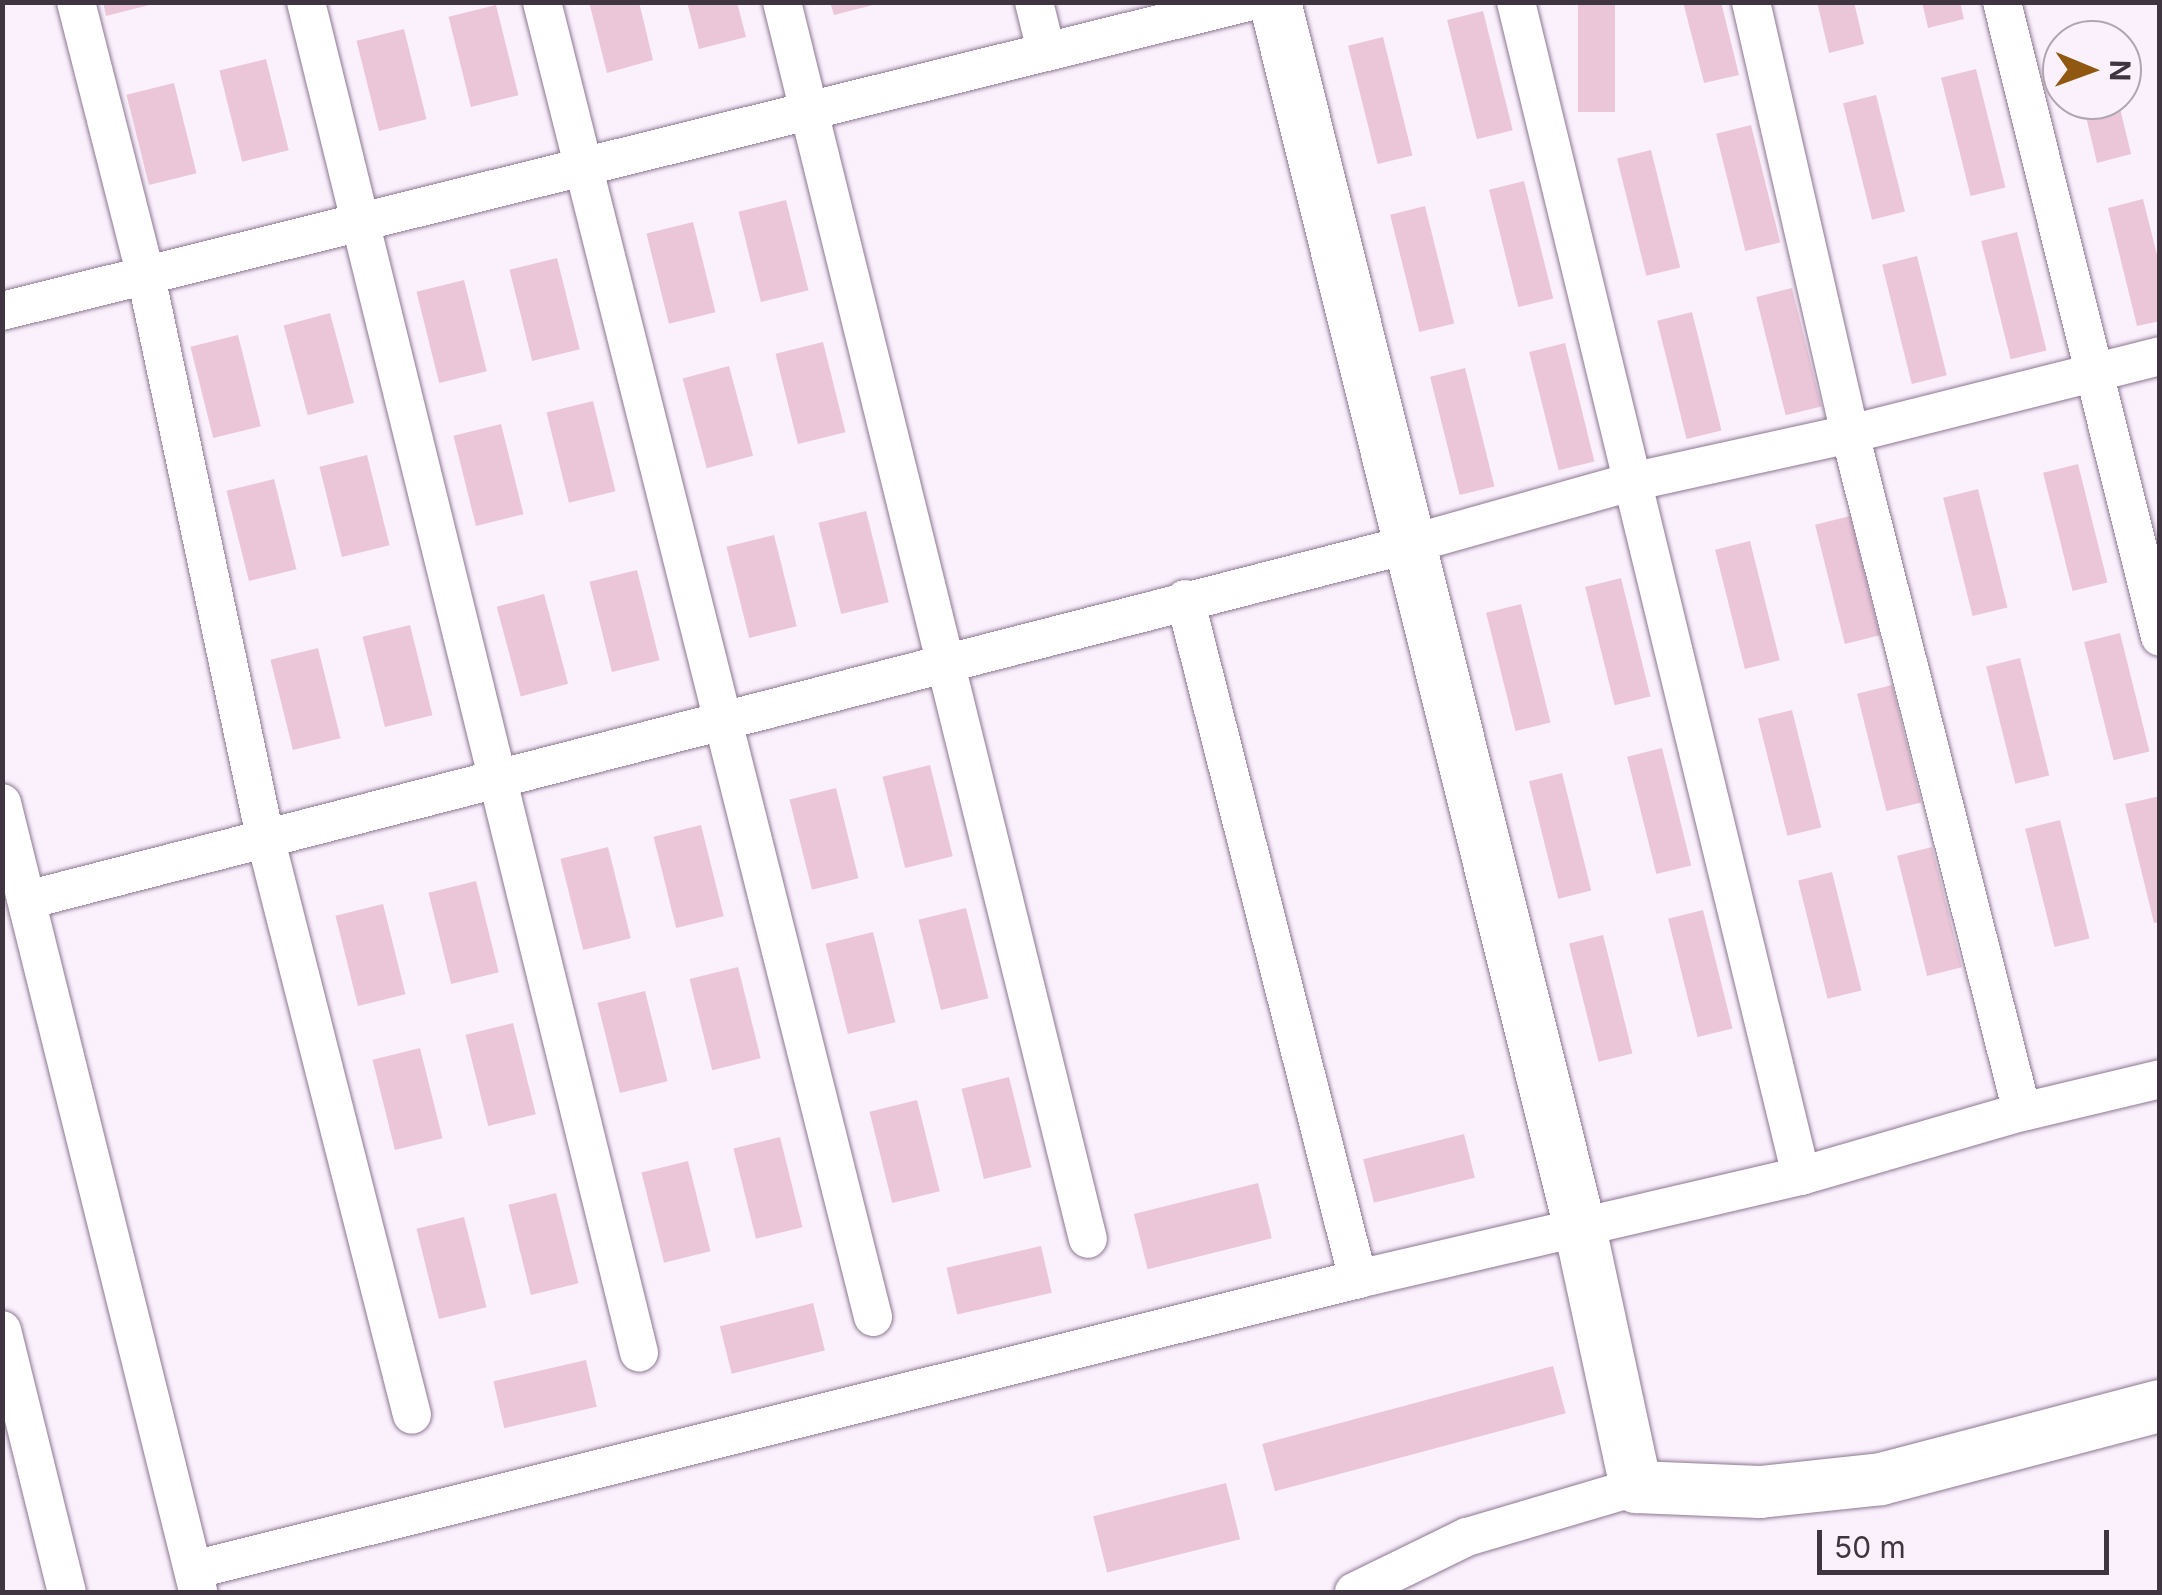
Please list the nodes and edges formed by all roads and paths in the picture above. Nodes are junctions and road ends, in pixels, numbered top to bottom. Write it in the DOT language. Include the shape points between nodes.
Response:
graph roads {
  1 [pos="76,2"];
  2 [pos="306,2"];
  3 [pos="542,2"];
  4 [pos="782,2"];
  5 [pos="1034,2"];
  6 [pos="1248,2"];
  7 [pos="1275,2"];
  8 [pos="1516,2"];
  9 [pos="1751,2"];
  10 [pos="2002,2"];
  11 [pos="1046,51"];
  12 [pos="809,112"];
  13 [pos="583,169"];
  14 [pos="360,222"];
  15 [pos="146,276"];
  16 [pos="2,311"];
  17 [pos="2160,356"];
  18 [pos="2094,372"];
  19 [pos="1850,434"];
  20 [pos="1632,482"];
  21 [pos="1407,544"];
  22 [pos="1186,599"];
  23 [pos="2160,637"];
  24 [pos="944,663"];
  25 [pos="721,719"];
  26 [pos="496,778"];
  27 [pos="2,803"];
  28 [pos="265,837"];
  29 [pos="27,900"];
  30 [pos="2160,1079"];
  31 [pos="2022,1112"];
  32 [pos="1801,1176"];
  33 [pos="1580,1228"];
  34 [pos="1088,1240"];
  35 [pos="1358,1280"];
  36 [pos="874,1316"];
  37 [pos="2,1330"];
  38 [pos="639,1353"];
  39 [pos="2160,1406"];
  40 [pos="412,1415"];
  41 [pos="1636,1487"];
  42 [pos="196,1581"];
  43 [pos="66,1592"];
  44 [pos="1354,1592"];
  1 -- 15 [label="street"];
  2 -- 14 [label="street"];
  3 -- 13 [label="street"];
  4 -- 12 [label="street"];
  5 -- 11 [label="street"];
  6 -- 11 [label="street"];
  7 -- 21 [label="street"];
  8 -- 20 [label="street"];
  9 -- 19 [label="street"];
  10 -- 18 [label="street"];
  11 -- 12 [label="street"];
  12 -- 13 [label="street"];
  12 -- 24 [label="street"];
  13 -- 14 [label="street"];
  13 -- 25 [label="street"];
  14 -- 15 [label="street"];
  14 -- 26 [label="street"];
  15 -- 16 [label="street"];
  15 -- 28 [label="street"];
  17 -- 18 [label="street"];
  18 -- 19 [label="street"];
  18 -- 23 [label="street"];
  19 -- 20 [label="street"];
  19 -- 31 [label="street"];
  20 -- 21 [label="street"];
  20 -- 32 [label="street"];
  21 -- 22 [label="street"];
  21 -- 33 [label="street"];
  22 -- 24 [label="street"];
  22 -- 35 [label="street"];
  24 -- 25 [label="street"];
  24 -- 34 [label="street"];
  25 -- 26 [label="street"];
  25 -- 36 [label="street"];
  26 -- 28 [label="street"];
  26 -- 38 [label="street"];
  27 -- 29 [label="street"];
  28 -- 29 [label="street"];
  28 -- 40 [label="street"];
  29 -- 42 [label="street"];
  30 -- 31 [label="street"];
  31 -- 32 [label="street"];
  32 -- 33 [label="street"];
  33 -- 35 [label="street"];
  33 -- 41 [label="street"];
  35 -- 42 [label="street"];
  37 -- 43 [label="street"];
  39 -- 41 [label="street" via="1881,1479 1760,1492"];
  41 -- 44 [label="street" via="1466,1537"];
}
